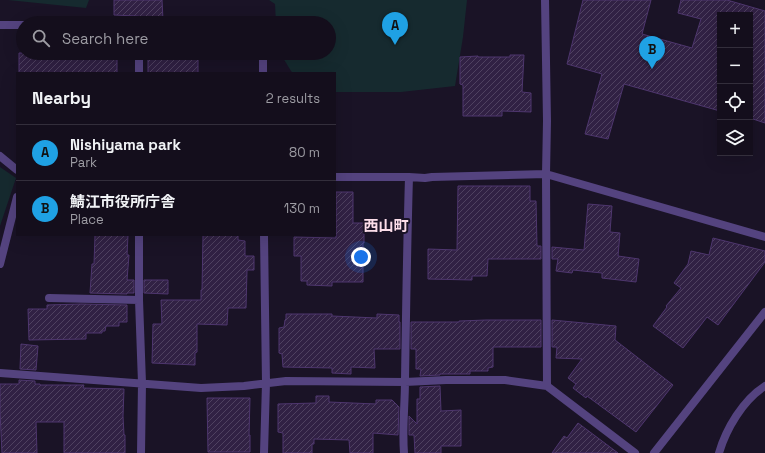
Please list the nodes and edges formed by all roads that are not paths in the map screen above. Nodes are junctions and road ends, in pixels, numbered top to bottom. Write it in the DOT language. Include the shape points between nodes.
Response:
graph roads {
  1 [pos="545,0"];
  2 [pos="0,25"];
  3 [pos="16,25"];
  4 [pos="139,60"];
  5 [pos="263,60"];
  6 [pos="139,72"];
  7 [pos="263,72"];
  8 [pos="0,156"];
  9 [pos="16,169"];
  10 [pos="546,174"];
  11 [pos="336,177"];
  12 [pos="409,177"];
  13 [pos="16,201"];
  14 [pos="139,236"];
  15 [pos="264,236"];
  16 [pos="765,237"];
  17 [pos="0,264"];
  18 [pos="49,298"];
  19 [pos="139,300"];
  20 [pos="765,312"];
  21 [pos="0,373"];
  22 [pos="405,382"];
  23 [pos="142,383"];
  24 [pos="266,383"];
  25 [pos="547,386"];
  26 [pos="765,386"];
  27 [pos="141,453"];
  28 [pos="264,453"];
  29 [pos="404,453"];
  30 [pos="635,453"];
  31 [pos="654,453"];
  32 [pos="718,453"];
  1 -- 10 [label="street"];
  2 -- 3 [label="street"];
  4 -- 6 [label="street"];
  5 -- 7 [label="street"];
  8 -- 9 [label="street"];
  10 -- 12 [label="street"];
  10 -- 16 [label="street"];
  10 -- 25 [label="street"];
  11 -- 12 [label="street"];
  12 -- 22 [label="street"];
  13 -- 17 [label="street"];
  14 -- 19 [label="street"];
  15 -- 24 [label="street"];
  18 -- 19 [label="street"];
  19 -- 23 [label="street"];
  20 -- 31 [label="street"];
  21 -- 23 [label="street"];
  22 -- 24 [label="street"];
  22 -- 25 [label="street" via="505,380"];
  22 -- 29 [label="street"];
  23 -- 24 [label="street" via="187,388"];
  23 -- 27 [label="street"];
  24 -- 28 [label="street"];
  25 -- 30 [label="street"];
  26 -- 32 [label="street" via="735,416"];
}
